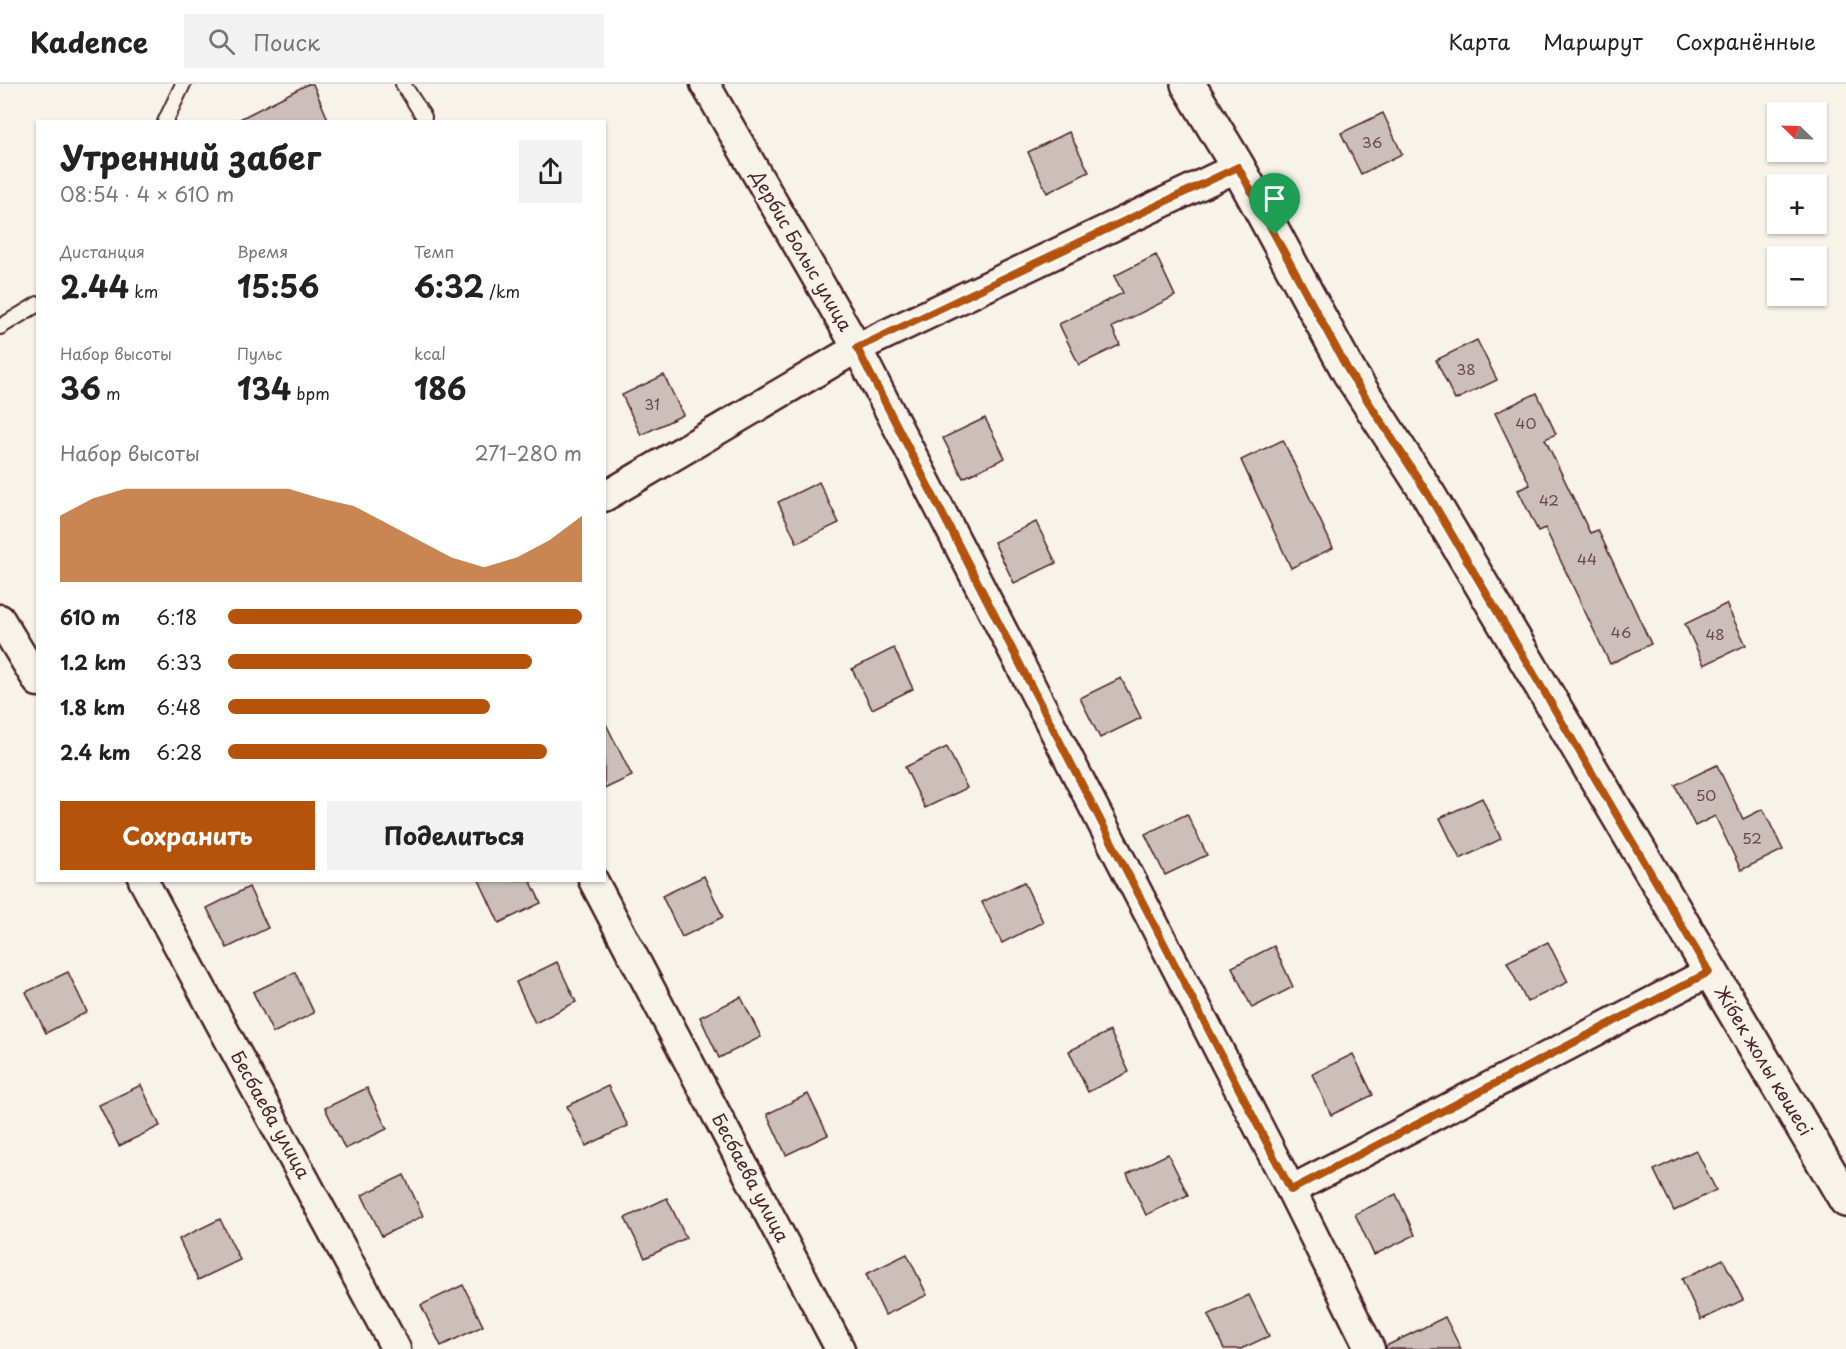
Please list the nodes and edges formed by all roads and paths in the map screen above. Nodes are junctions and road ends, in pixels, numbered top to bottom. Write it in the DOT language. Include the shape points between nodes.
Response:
graph roads {
  1 [pos="183,84"];
  2 [pos="403,84"];
  3 [pos="705,84"];
  4 [pos="1188,84"];
  5 [pos="166,120"];
  6 [pos="423,120"];
  7 [pos="1238,167"];
  8 [pos="36,305"];
  9 [pos="0,327"];
  10 [pos="857,348"];
  11 [pos="606,496"];
  12 [pos="0,619"];
  13 [pos="36,679"];
  14 [pos="144,882"];
  15 [pos="594,882"];
  16 [pos="1709,972"];
  17 [pos="1291,1190"];
  18 [pos="1846,1200"];
  19 [pos="396,1349"];
  20 [pos="840,1349"];
  21 [pos="1370,1349"];
  1 -- 5 [label="lane"];
  2 -- 6 [label="lane"];
  3 -- 10 [label="street, Дербис Болыс улица"];
  4 -- 7 [label="street, Жібек жолы көшесі"];
  7 -- 10 [label="street"];
  7 -- 16 [label="street, Жібек жолы көшесі" via="1349,372 1428,494"];
  8 -- 9 [label="lane"];
  10 -- 11 [label="street"];
  10 -- 17 [label="street, Дербис Болыс улица"];
  12 -- 13 [label="street"];
  14 -- 19 [label="street, Бесбаева улица"];
  15 -- 20 [label="street, Бесбаева улица"];
  16 -- 17 [label="street"];
  16 -- 18 [label="street, Жібек жолы көшесі"];
  17 -- 21 [label="street, Дербис Болыс улица"];
}
